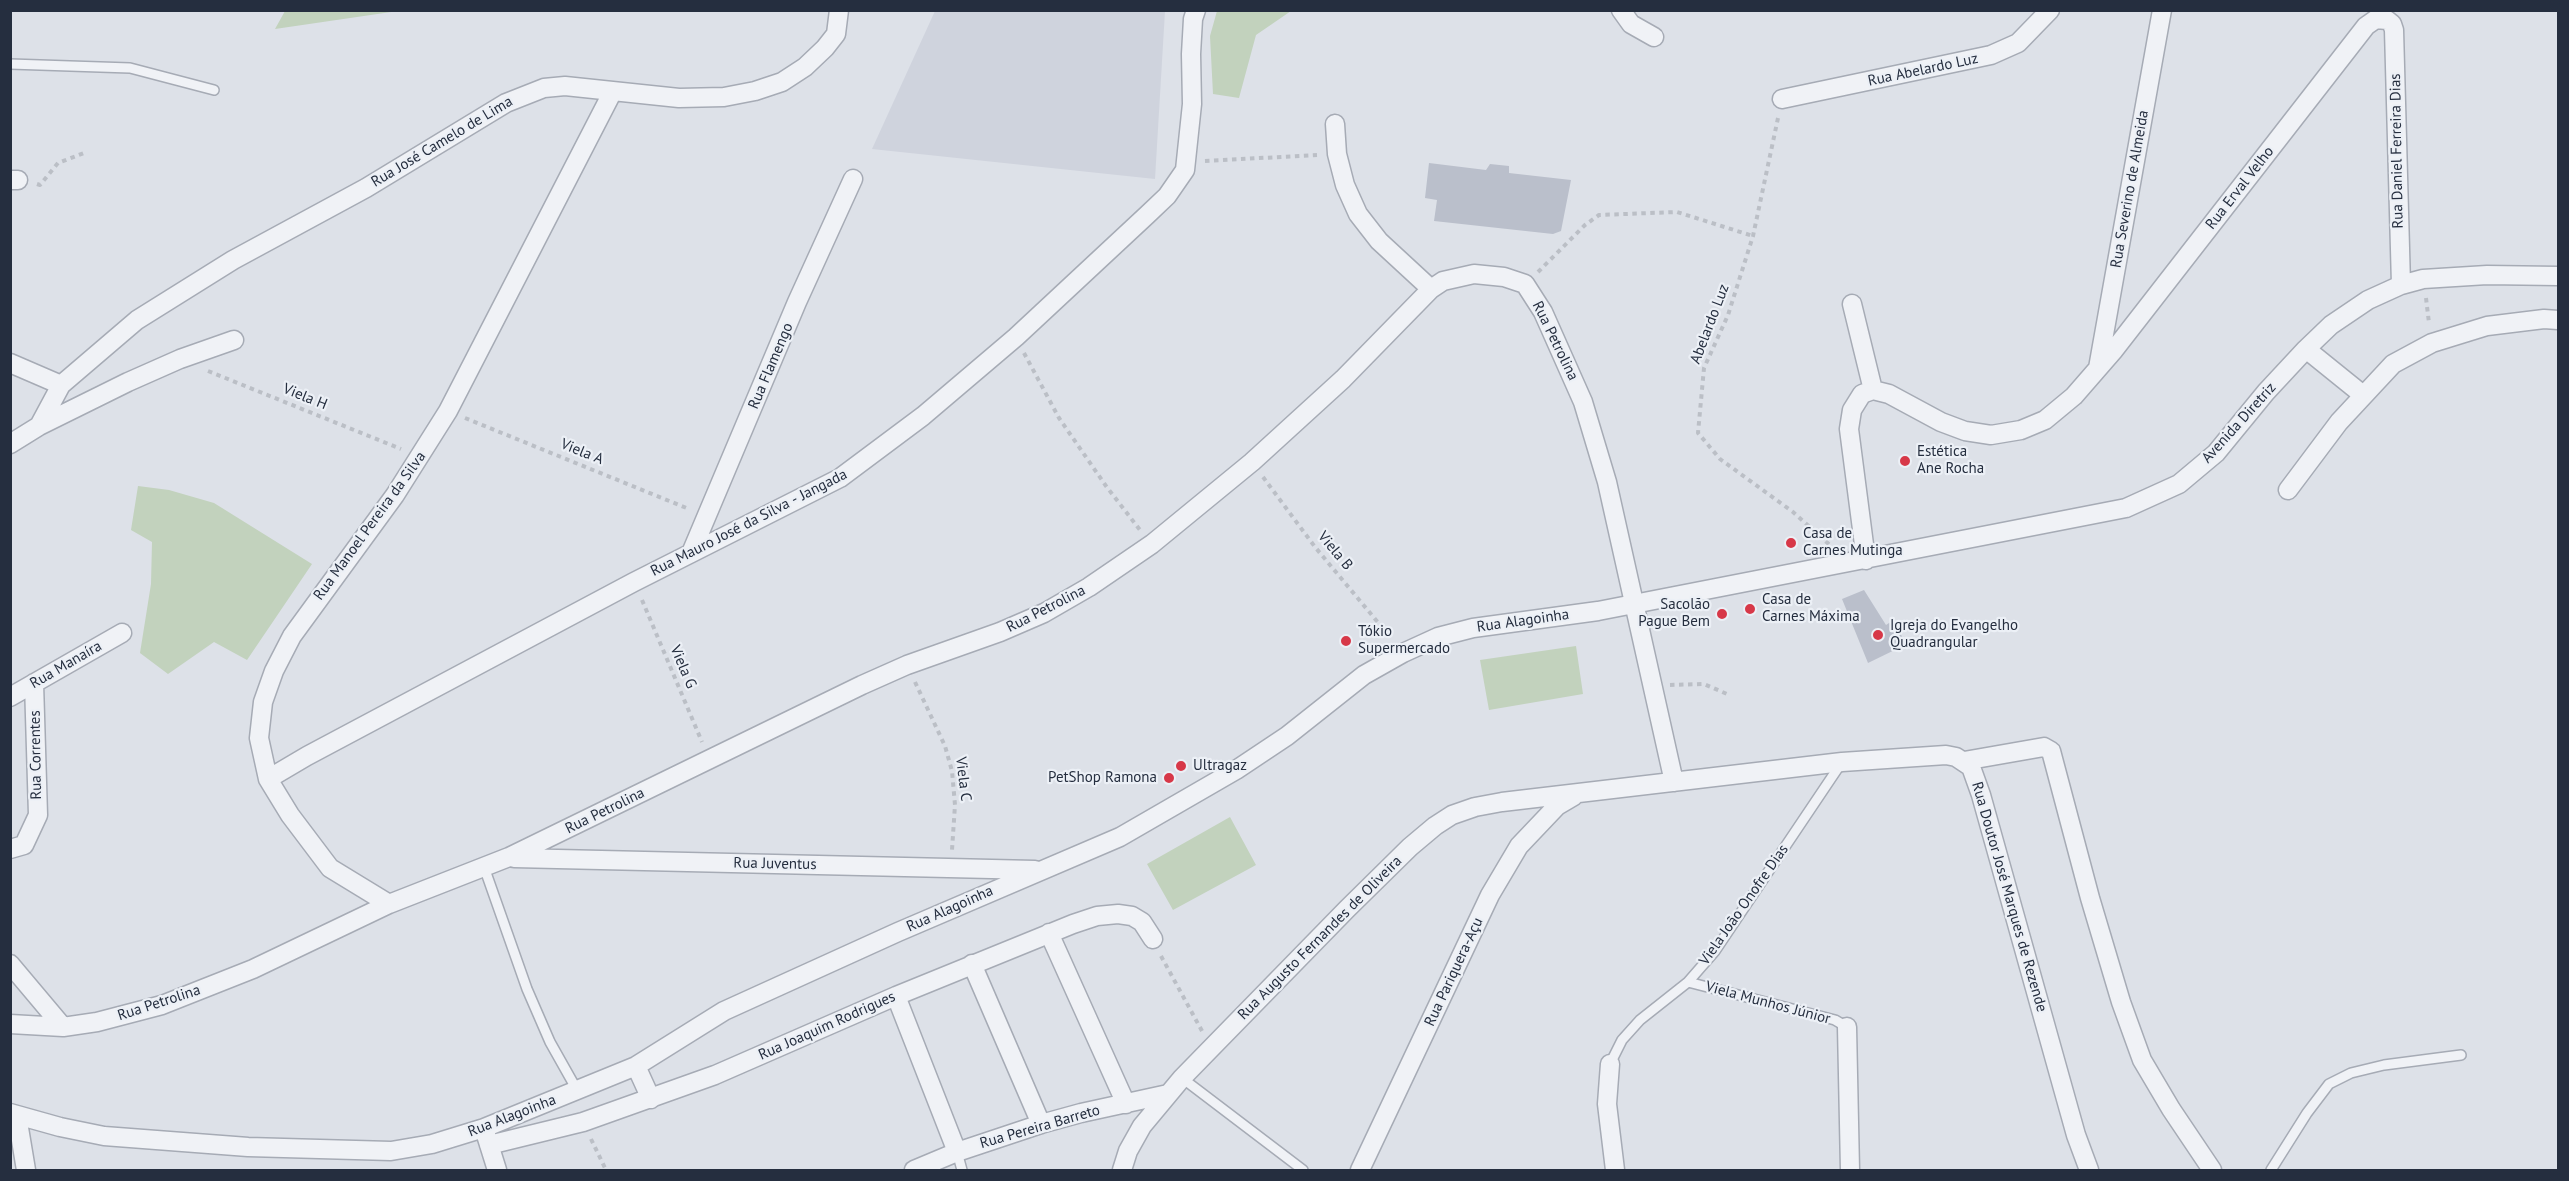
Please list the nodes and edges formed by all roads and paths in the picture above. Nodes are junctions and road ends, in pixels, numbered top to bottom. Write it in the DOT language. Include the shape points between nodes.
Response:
graph roads {
  1 [pos="839,10"];
  2 [pos="1196,10"];
  3 [pos="1621,10"];
  4 [pos="2050,10"];
  5 [pos="2162,10"];
  6 [pos="2387,20"];
  7 [pos="1654,36"];
  8 [pos="10,64"];
  9 [pos="214,90"];
  10 [pos="613,91"];
  11 [pos="1782,99"];
  12 [pos="1335,124"];
  13 [pos="84,153"];
  14 [pos="1337,154"];
  15 [pos="1186,162"];
  16 [pos="853,179"];
  17 [pos="14,180"];
  18 [pos="1754,236"];
  19 [pos="2559,276"];
  20 [pos="2423,279"];
  21 [pos="1525,284"];
  22 [pos="2401,285"];
  23 [pos="1431,289"];
  24 [pos="1852,304"];
  25 [pos="2559,320"];
  26 [pos="1016,337"];
  27 [pos="234,340"];
  28 [pos="2432,343"];
  29 [pos="2306,349"];
  30 [pos="180,359"];
  31 [pos="10,363"];
  32 [pos="2098,368"];
  33 [pos="61,385"];
  34 [pos="1873,390"];
  35 [pos="2363,395"];
  36 [pos="448,411"];
  37 [pos="39,426"];
  38 [pos="10,444"];
  39 [pos="421,457"];
  40 [pos="1252,462"];
  41 [pos="2288,490"];
  42 [pos="706,515"];
  43 [pos="1152,544"];
  44 [pos="691,553"];
  45 [pos="1858,562"];
  46 [pos="634,582"];
  47 [pos="1633,603"];
  48 [pos="122,633"];
  49 [pos="1403,653"];
  50 [pos="908,665"];
  51 [pos="34,683"];
  52 [pos="1652,684"];
  53 [pos="1727,694"];
  54 [pos="10,697"];
  55 [pos="710,760"];
  56 [pos="1964,761"];
  57 [pos="1842,762"];
  58 [pos="268,779"];
  59 [pos="1674,782"];
  60 [pos="1576,794"];
  61 [pos="10,849"];
  62 [pos="509,858"];
  63 [pos="484,867"];
  64 [pos="950,868"];
  65 [pos="1040,870"];
  66 [pos="389,904"];
  67 [pos="1049,933"];
  68 [pos="1153,939"];
  69 [pos="10,964"];
  70 [pos="972,964"];
  71 [pos="1688,982"];
  72 [pos="896,996"];
  73 [pos="10,1024"];
  74 [pos="1847,1027"];
  75 [pos="63,1028"];
  76 [pos="1212,1047"];
  77 [pos="2462,1055"];
  78 [pos="1610,1064"];
  79 [pos="636,1066"];
  80 [pos="1182,1078"];
  81 [pos="577,1090"];
  82 [pos="1168,1094"];
  83 [pos="651,1099"];
  84 [pos="1126,1104"];
  85 [pos="14,1114"];
  86 [pos="583,1122"];
  87 [pos="1041,1124"];
  88 [pos="487,1137"];
  89 [pos="957,1152"];
  90 [pos="10,1168"];
  91 [pos="17,1170"];
  92 [pos="26,1170"];
  93 [pos="497,1170"];
  94 [pos="606,1170"];
  95 [pos="914,1170"];
  96 [pos="962,1170"];
  97 [pos="1122,1170"];
  98 [pos="1303,1170"];
  99 [pos="1360,1170"];
  100 [pos="1615,1170"];
  101 [pos="1850,1170"];
  102 [pos="2089,1170"];
  103 [pos="2212,1170"];
  104 [pos="2271,1170"];
  1 -- 10 [label="street, Rua José Camelo de Lima" via="836,34 825,48 782,82 724,97 679,98"];
  2 -- 15 [label="street, Rua Mauro José da Silva - Jangada"];
  3 -- 7 [label="street" via="1631,24"];
  4 -- 11 [label="street, Rua Abelardo Luz" via="2018,43 1991,55"];
  5 -- 32 [label="street, Rua Severino de Almeida"];
  6 -- 22 [label="street, Rua Daniel Ferreira Dias" via="2394,30"];
  6 -- 32 [label="street, Rua Erval Velho" via="2376,19 2366,26"];
  8 -- 9 [label="lane" via="130,68"];
  10 -- 33 [label="street, Rua José Camelo de Lima" via="554,87 506,103 366,188 233,260 137,320"];
  10 -- 36 [label="street, Rua Manoel Pereira da Silva"];
  11 -- 18 [label="path, Abelardo Luz"];
  12 -- 14 [label="street"];
  13 -- 17 [label="path" via="58,163 40,185"];
  14 -- 15 [label="path"];
  14 -- 23 [label="street" via="1358,214 1378,241"];
  15 -- 26 [label="street, Rua Mauro José da Silva - Jangada" via="1185,170 1167,195"];
  16 -- 42 [label="street, Rua Flamengo"];
  18 -- 21 [label="path" via="1677,212 1599,215"];
  18 -- 45 [label="path, Abelardo Luz" via="1728,315 1704,368 1698,432 1720,459"];
  19 -- 20 [label="street, Avenida Diretriz"];
  20 -- 22 [label="street, Avenida Diretriz"];
  20 -- 28 [label="path"];
  21 -- 23 [label="street, Rua Petrolina" via="1474,274 1443,281"];
  21 -- 47 [label="street, Rua Petrolina" via="1543,312 1583,402 1607,482"];
  22 -- 29 [label="street, Avenida Diretriz" via="2368,300 2331,325"];
  23 -- 40 [label="street, Rua Petrolina" via="1335,387"];
  24 -- 34 [label="street"];
  25 -- 28 [label="street" via="2487,326"];
  26 -- 43 [label="path" via="1059,418"];
  26 -- 44 [label="street, Rua Mauro José da Silva - Jangada" via="923,416 840,478"];
  27 -- 30 [label="street"];
  28 -- 35 [label="street" via="2393,364"];
  29 -- 35 [label="street"];
  29 -- 45 [label="street, Avenida Diretriz" via="2216,453 2179,484 2126,508"];
  30 -- 37 [label="street"];
  30 -- 39 [label="path, Viela H"];
  31 -- 33 [label="street"];
  32 -- 34 [label="street, Rua Erval Velho" via="2074,396 2045,420 2021,430 1991,435 1941,422 1889,394"];
  33 -- 37 [label="street"];
  34 -- 45 [label="street" via="1862,394 1852,410 1849,429"];
  35 -- 41 [label="street"];
  36 -- 39 [label="street, Rua Manoel Pereira da Silva"];
  36 -- 42 [label="path, Viela A"];
  37 -- 38 [label="street"];
  39 -- 58 [label="street, Rua Manoel Pereira da Silva" via="292,636 274,671 263,702 259,738"];
  40 -- 43 [label="street, Rua Petrolina"];
  40 -- 49 [label="path, Viela B" via="1315,547"];
  42 -- 44 [label="street, Rua Flamengo"];
  43 -- 50 [label="street, Rua Petrolina" via="1044,613"];
  44 -- 46 [label="street, Rua Mauro José da Silva - Jangada"];
  45 -- 47 [label="street, Rua Alagoinha"];
  46 -- 55 [label="path, Viela G"];
  46 -- 58 [label="street, Rua Mauro José da Silva - Jangada"];
  47 -- 49 [label="street, Rua Alagoinha" via="1473,628 1438,637"];
  47 -- 52 [label="street, Rua Petrolina"];
  48 -- 51 [label="street, Rua Manaíra"];
  49 -- 65 [label="street, Rua Alagoinha" via="1364,675 1287,736 1236,770 1120,837"];
  50 -- 55 [label="street, Rua Petrolina"];
  50 -- 64 [label="path, Viela C" via="945,746 952,771 955,805"];
  51 -- 54 [label="street, Rua Manaíra"];
  51 -- 61 [label="street, Rua Correntes" via="38,815 24,845"];
  52 -- 53 [label="path" via="1704,684"];
  52 -- 59 [label="street, Rua Petrolina"];
  55 -- 62 [label="street, Rua Petrolina"];
  56 -- 57 [label="street" via="1946,755"];
  56 -- 102 [label="street, Rua Doutor José Marques de Rezende" via="1971,767 1981,795"];
  56 -- 103 [label="street" via="2044,747 2051,751 2090,898 2142,1060"];
  57 -- 59 [label="street"];
  57 -- 71 [label="lane, Viela João Onofre Dias" via="1715,951"];
  58 -- 66 [label="street, Rua Manoel Pereira da Silva" via="330,868"];
  59 -- 60 [label="street"];
  60 -- 76 [label="street, Rua Augusto Fernandes de Oliveira" via="1475,807 1435,826"];
  60 -- 99 [label="street, Rua Pariquera-Açu" via="1557,806 1519,846 1496,886"];
  62 -- 63 [label="street, Rua Petrolina"];
  62 -- 64 [label="street, Rua Juventus"];
  63 -- 66 [label="street, Rua Petrolina"];
  63 -- 81 [label="lane" via="527,989"];
  64 -- 65 [label="street, Rua Juventus"];
  65 -- 79 [label="street, Rua Alagoinha" via="724,1011"];
  66 -- 75 [label="street, Rua Petrolina" via="253,969 162,1005"];
  67 -- 68 [label="street, Rua Joaquim Rodrigues" via="1098,916 1118,914 1142,922"];
  67 -- 70 [label="street, Rua Joaquim Rodrigues"];
  67 -- 84 [label="street"];
  68 -- 76 [label="path"];
  69 -- 75 [label="street"];
  70 -- 72 [label="street, Rua Joaquim Rodrigues"];
  70 -- 87 [label="street"];
  71 -- 74 [label="lane, Viela Munhos Júnior" via="1835,1020"];
  71 -- 78 [label="lane, Viela João Onofre Dias" via="1640,1020 1622,1040"];
  72 -- 83 [label="street, Rua Joaquim Rodrigues" via="716,1075"];
  72 -- 89 [label="street"];
  73 -- 75 [label="street, Rua Petrolina"];
  74 -- 101 [label="street"];
  76 -- 80 [label="street, Rua Augusto Fernandes de Oliveira"];
  77 -- 104 [label="lane" via="2384,1065 2351,1073 2329,1084"];
  78 -- 100 [label="street" via="1607,1104"];
  79 -- 81 [label="street, Rua Alagoinha"];
  79 -- 83 [label="street"];
  80 -- 82 [label="street, Rua Augusto Fernandes de Oliveira"];
  80 -- 98 [label="lane"];
  81 -- 88 [label="street, Rua Alagoinha"];
  82 -- 84 [label="street, Rua Pereira Barreto"];
  82 -- 97 [label="street, Rua Augusto Fernandes de Oliveira" via="1142,1126"];
  83 -- 86 [label="street, Rua Joaquim Rodrigues"];
  84 -- 87 [label="street, Rua Pereira Barreto"];
  85 -- 88 [label="street, Rua Alagoinha" via="104,1136 203,1144 391,1151"];
  85 -- 92 [label="street"];
  86 -- 88 [label="street, Rua Joaquim Rodrigues"];
  86 -- 94 [label="path"];
  87 -- 89 [label="street, Rua Pereira Barreto"];
  88 -- 93 [label="street"];
  89 -- 95 [label="street, Rua Pereira Barreto"];
  89 -- 96 [label="lane"];
  90 -- 91 [label="street"];
}
